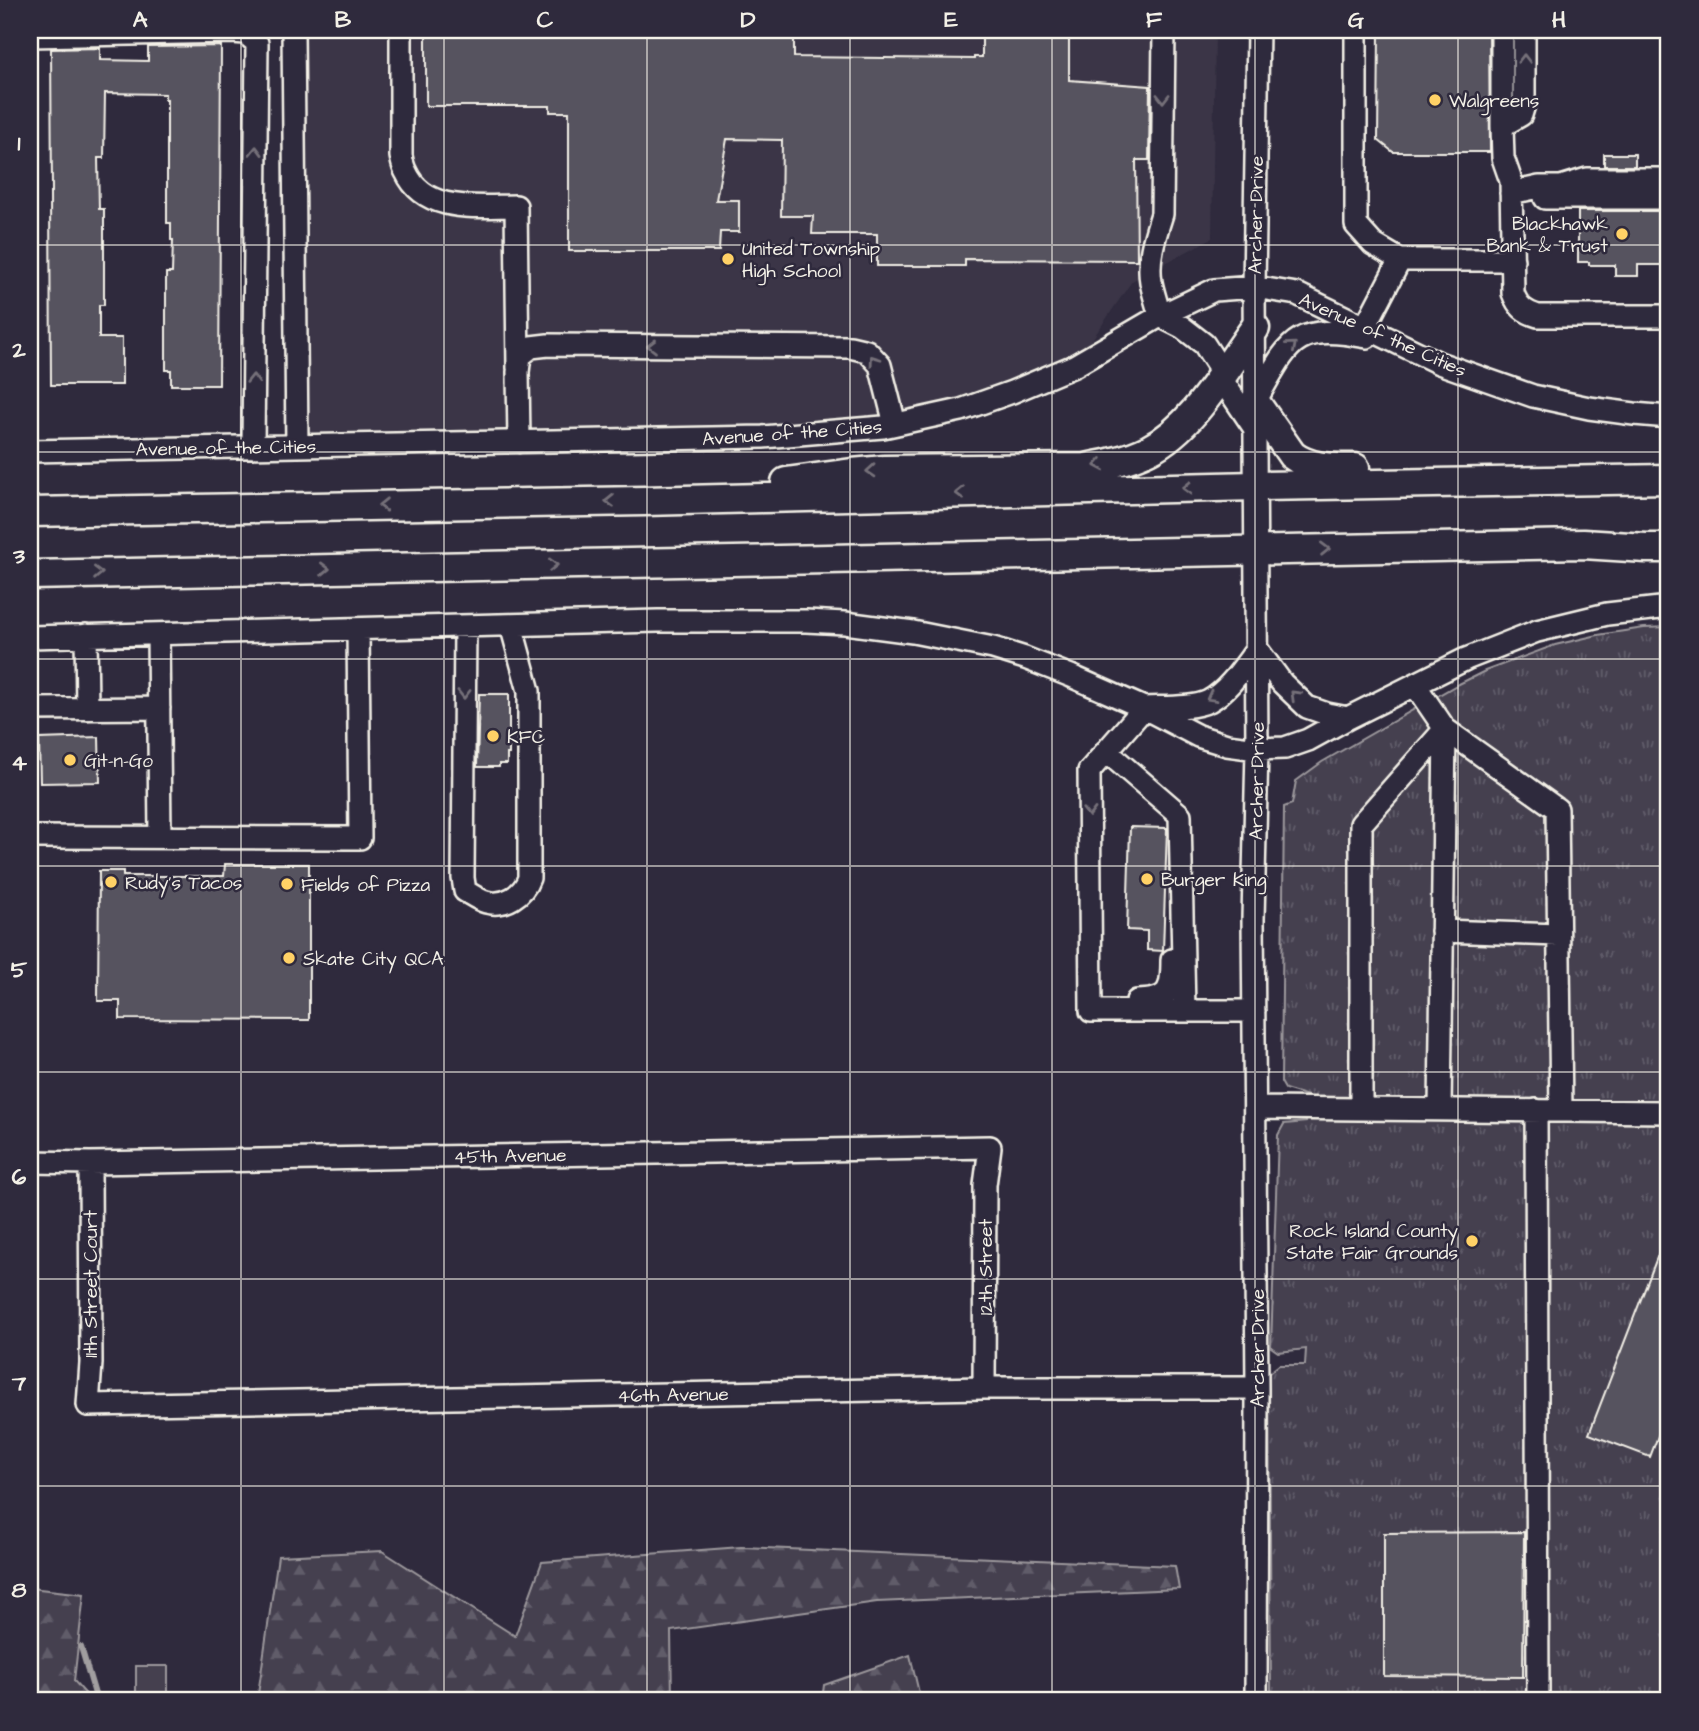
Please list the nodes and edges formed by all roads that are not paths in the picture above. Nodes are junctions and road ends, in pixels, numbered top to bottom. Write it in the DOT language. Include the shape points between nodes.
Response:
graph roads {
  1 [pos="293,30"];
  2 [pos="401,30"];
  3 [pos="1164,30"];
  4 [pos="1258,30"];
  5 [pos="1356,30"];
  6 [pos="1502,30"];
  7 [pos="1524,30"];
  8 [pos="30,36"];
  9 [pos="1502,126"];
  10 [pos="1669,172"];
  11 [pos="1669,179"];
  12 [pos="1669,189"];
  13 [pos="1568,191"];
  14 [pos="1511,193"];
  15 [pos="1669,198"];
  16 [pos="1400,260"];
  17 [pos="1513,260"];
  18 [pos="1254,287"];
  19 [pos="1160,316"];
  20 [pos="1669,316"];
  21 [pos="1365,327"];
  22 [pos="1255,328"];
  23 [pos="1398,343"];
  24 [pos="518,372"];
  25 [pos="1220,377"];
  26 [pos="1255,416"];
  27 [pos="1669,417"];
  28 [pos="895,424"];
  29 [pos="519,442"];
  30 [pos="297,446"];
  31 [pos="253,447"];
  32 [pos="30,451"];
  33 [pos="1669,468"];
  34 [pos="1669,479"];
  35 [pos="1256,486"];
  36 [pos="644,501"];
  37 [pos="30,512"];
  38 [pos="1669,538"];
  39 [pos="1583,544"];
  40 [pos="1669,548"];
  41 [pos="1257,550"];
  42 [pos="1206,551"];
  43 [pos="807,560"];
  44 [pos="30,575"];
  45 [pos="1669,607"];
  46 [pos="511,625"];
  47 [pos="465,626"];
  48 [pos="358,629"];
  49 [pos="158,634"];
  50 [pos="86,635"];
  51 [pos="30,637"];
  52 [pos="1257,649"];
  53 [pos="1415,685"];
  54 [pos="159,708"];
  55 [pos="1144,708"];
  56 [pos="30,709"];
  57 [pos="87,709"];
  58 [pos="1348,718"];
  59 [pos="1446,729"];
  60 [pos="1257,749"];
  61 [pos="1106,751"];
  62 [pos="1181,815"];
  63 [pos="30,837"];
  64 [pos="160,837"];
  65 [pos="1442,931"];
  66 [pos="1558,934"];
  67 [pos="1113,1011"];
  68 [pos="1184,1011"];
  69 [pos="1254,1011"];
  70 [pos="1255,1108"];
  71 [pos="1361,1108"];
  72 [pos="1440,1110"];
  73 [pos="1536,1110"];
  74 [pos="1561,1111"];
  75 [pos="1669,1112"];
  76 [pos="990,1147"];
  77 [pos="30,1162"];
  78 [pos="90,1163"];
  79 [pos="984,1388"];
  80 [pos="1257,1388"];
  81 [pos="88,1405"];
  82 [pos="1256,1701"];
  83 [pos="1538,1701"];
  1 -- 30 [label="street"];
  2 -- 24 [label="street" via="401,156 406,173 433,200 455,206 516,206"];
  3 -- 19 [label="street, one-way" via="1162,214 1150,263"];
  4 -- 18 [label="street, Archer Drive"];
  5 -- 16 [label="street" via="1356,225 1373,244"];
  6 -- 9 [label="street"];
  9 -- 7 [label="street, one-way" via="1521,115 1524,105"];
  31 -- 8 [label="street, one-way" via="257,43 245,33 232,32"];
  9 -- 14 [label="street"];
  10 -- 13 [label="street" via="1587,174"];
  11 -- 13 [label="street" via="1587,180"];
  12 -- 13 [label="street"];
  13 -- 14 [label="street" via="1536,198"];
  13 -- 15 [label="street"];
  14 -- 17 [label="street"];
  16 -- 17 [label="street"];
  16 -- 21 [label="street"];
  17 -- 20 [label="street" via="1513,293 1527,313"];
  18 -- 19 [label="street, Avenue of the Cities" via="1214,290"];
  18 -- 21 [label="street, Avenue of the Cities" via="1297,294"];
  18 -- 22 [label="street, Archer Drive"];
  19 -- 25 [label="street" via="1204,344"];
  19 -- 28 [label="street, Avenue of the Cities" via="1074,366 1012,392 961,410"];
  21 -- 23 [label="street, Avenue of the Cities"];
  22 -- 25 [label="main road"];
  22 -- 26 [label="street, Archer Drive"];
  26 -- 23 [label="street, one-way" via="1283,352 1297,339 1340,332"];
  23 -- 27 [label="street, Avenue of the Cities" via="1439,363 1533,396"];
  28 -- 24 [label="street, one-way" via="880,365 867,351 850,347 548,345 531,347 520,356"];
  24 -- 29 [label="street"];
  25 -- 26 [label="street"];
  25 -- 36 [label="main road, one-way" via="1193,414 1167,438 1110,463 1085,468 852,472"];
  26 -- 33 [label="main road" via="1292,456 1325,468 1595,464"];
  26 -- 35 [label="street, Archer Drive"];
  28 -- 29 [label="street, Avenue of the Cities" via="763,437"];
  29 -- 30 [label="street, Avenue of the Cities"];
  30 -- 31 [label="street, Avenue of the Cities"];
  31 -- 32 [label="street, Avenue of the Cities"];
  34 -- 35 [label="main road"];
  35 -- 36 [label="main road, one-way"];
  35 -- 41 [label="street, Archer Drive"];
  36 -- 37 [label="main road, one-way"];
  38 -- 39 [label="main road"];
  39 -- 40 [label="main road"];
  41 -- 39 [label="main road, one-way"];
  41 -- 42 [label="main road"];
  41 -- 52 [label="street, Archer Drive"];
  42 -- 43 [label="main road"];
  44 -- 42 [label="main road, one-way"];
  45 -- 53 [label="street" via="1607,614 1537,631"];
  46 -- 47 [label="street"];
  47 -- 46 [label="street, one-way" via="463,878 465,891 487,902 516,897 529,878 529,691"];
  46 -- 55 [label="street" via="845,623 993,648"];
  47 -- 48 [label="street"];
  48 -- 49 [label="street"];
  48 -- 64 [label="street" via="360,838"];
  49 -- 50 [label="street"];
  49 -- 54 [label="street"];
  50 -- 51 [label="street"];
  50 -- 57 [label="street"];
  52 -- 55 [label="street, one-way" via="1209,701"];
  58 -- 52 [label="street, one-way" via="1307,707"];
  52 -- 60 [label="street, Archer Drive"];
  53 -- 58 [label="street"];
  53 -- 59 [label="street"];
  54 -- 57 [label="street"];
  54 -- 64 [label="street"];
  55 -- 60 [label="street" via="1198,736"];
  55 -- 61 [label="street"];
  56 -- 57 [label="street"];
  58 -- 60 [label="street" via="1285,748"];
  59 -- 65 [label="street"];
  59 -- 66 [label="street" via="1557,809"];
  59 -- 71 [label="street" via="1362,824"];
  60 -- 69 [label="street, Archer Drive"];
  61 -- 62 [label="street"];
  61 -- 67 [label="street, one-way" via="1089,771 1091,1011"];
  62 -- 67 [label="street" via="1172,862 1172,979 1167,993 1154,1001 1128,1002"];
  62 -- 68 [label="street"];
  63 -- 64 [label="street"];
  65 -- 66 [label="street"];
  65 -- 72 [label="street"];
  66 -- 74 [label="street"];
  67 -- 68 [label="street"];
  68 -- 69 [label="street"];
  69 -- 70 [label="street, Archer Drive"];
  70 -- 71 [label="street"];
  70 -- 80 [label="street, Archer Drive"];
  71 -- 72 [label="street"];
  72 -- 73 [label="street"];
  73 -- 74 [label="street"];
  73 -- 83 [label="street"];
  74 -- 75 [label="street"];
  76 -- 78 [label="street, 45th Avenue"];
  76 -- 79 [label="street, 12th Street" via="985,1185"];
  77 -- 78 [label="street, 45th Avenue"];
  78 -- 81 [label="street, 11th Street Court"];
  79 -- 80 [label="street, 46th Avenue"];
  79 -- 81 [label="street, 46th Avenue"];
  80 -- 82 [label="street, Archer Drive"];
}
